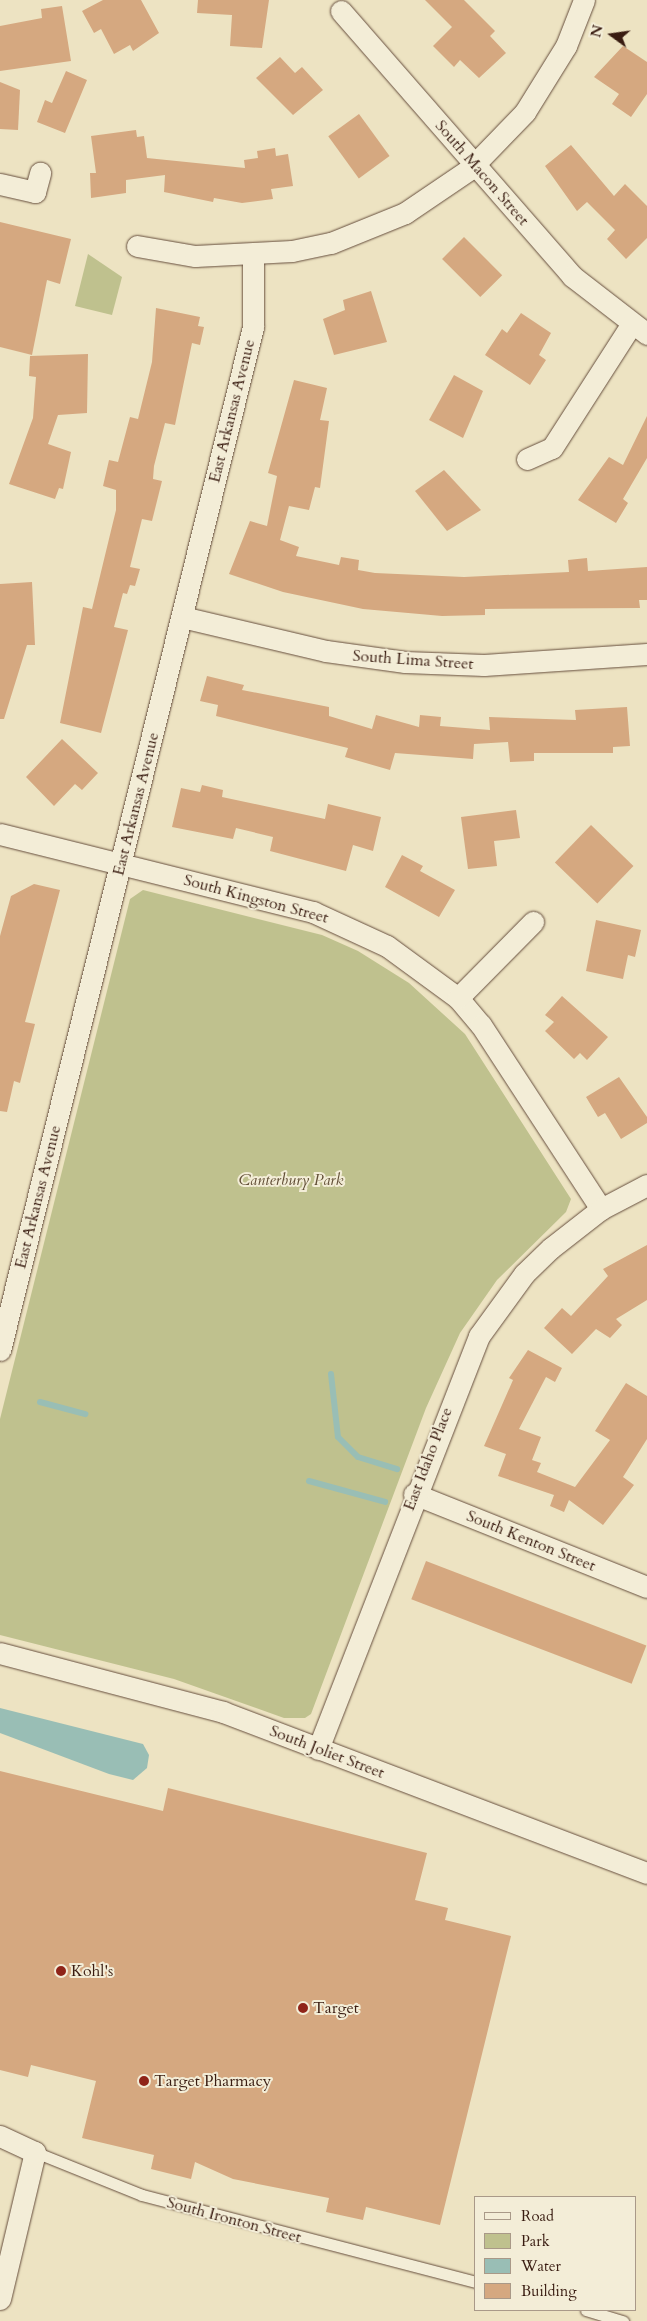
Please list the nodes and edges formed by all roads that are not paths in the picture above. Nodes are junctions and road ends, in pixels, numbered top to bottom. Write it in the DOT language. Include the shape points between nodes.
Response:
graph roads {
  1 [pos="584,0"];
  2 [pos="341,11"];
  3 [pos="474,164"];
  4 [pos="40,173"];
  5 [pos="0,184"];
  6 [pos="137,246"];
  7 [pos="253,256"];
  8 [pos="639,329"];
  9 [pos="527,459"];
  10 [pos="182,617"];
  11 [pos="647,654"];
  12 [pos="0,834"];
  13 [pos="121,863"];
  14 [pos="533,922"];
  15 [pos="458,998"];
  16 [pos="647,1185"];
  17 [pos="601,1209"];
  18 [pos="0,1350"];
  19 [pos="414,1494"];
  20 [pos="647,1587"];
  21 [pos="0,1653"];
  22 [pos="318,1749"];
  23 [pos="647,1872"];
  24 [pos="0,2136"];
  25 [pos="35,2152"];
  26 [pos="474,2281"];
  27 [pos="0,2299"];
  28 [pos="589,2311"];
  29 [pos="624,2321"];
  1 -- 3 [label="street" via="548,79 525,112"];
  2 -- 3 [label="street, South Macon Street"];
  3 -- 7 [label="street" via="438,192 369,230 331,243"];
  3 -- 8 [label="street, South Macon Street" via="572,276"];
  4 -- 5 [label="street" via="35,192"];
  6 -- 7 [label="street" via="195,256"];
  7 -- 10 [label="street, East Arkansas Avenue" via="253,327"];
  8 -- 9 [label="street, South Macon Street" via="552,448"];
  10 -- 11 [label="street, South Lima Street" via="326,651 405,662 484,665"];
  10 -- 13 [label="street, East Arkansas Avenue"];
  12 -- 13 [label="street, South Kingston Street"];
  13 -- 15 [label="street, South Kingston Street" via="313,912 353,928 408,960"];
  13 -- 18 [label="street, East Arkansas Avenue"];
  14 -- 15 [label="street"];
  15 -- 17 [label="street, South Kingston Street" via="504,1056"];
  16 -- 17 [label="street"];
  17 -- 19 [label="street, East Idaho Place" via="551,1248 495,1312 456,1386"];
  19 -- 20 [label="street, South Kenton Street"];
  19 -- 22 [label="street, East Idaho Place"];
  21 -- 22 [label="street, South Joliet Street" via="183,1699"];
  22 -- 23 [label="street, South Joliet Street"];
  24 -- 25 [label="street, South Ironton Street"];
  25 -- 26 [label="lane, South Ironton Street" via="142,2196"];
  25 -- 27 [label="street"];
  28 -- 29 [label="lane"];
}
